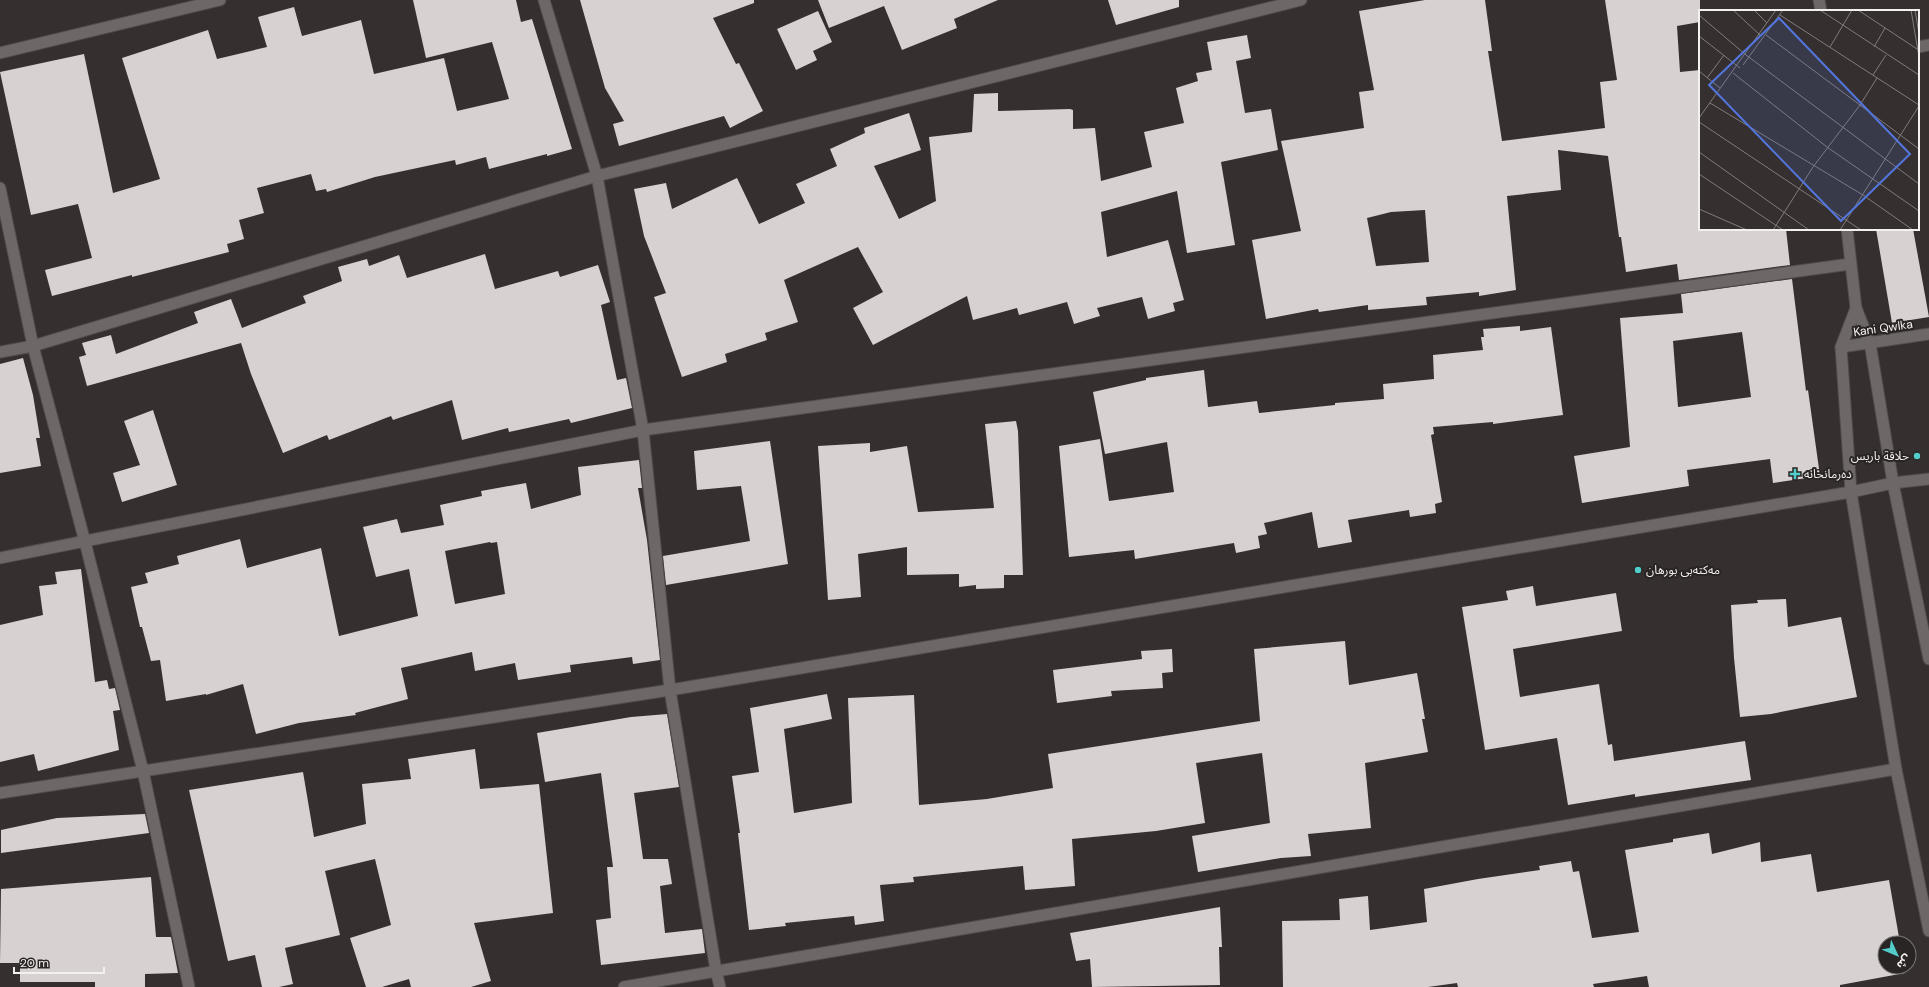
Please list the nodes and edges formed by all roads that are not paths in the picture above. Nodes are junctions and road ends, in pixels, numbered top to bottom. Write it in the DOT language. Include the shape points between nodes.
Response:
graph roads {
  1 [pos="220,0"];
  2 [pos="544,0"];
  3 [pos="1301,0"];
  4 [pos="1819,0"];
  5 [pos="1821,10"];
  6 [pos="1929,45"];
  7 [pos="1919,47"];
  8 [pos="0,53"];
  9 [pos="597,176"];
  10 [pos="0,188"];
  11 [pos="1847,230"];
  12 [pos="1850,264"];
  13 [pos="1856,308"];
  14 [pos="1929,334"];
  15 [pos="1870,343"];
  16 [pos="33,346"];
  17 [pos="1842,347"];
  18 [pos="0,352"];
  19 [pos="643,430"];
  20 [pos="1929,479"];
  21 [pos="1893,483"];
  22 [pos="1851,492"];
  23 [pos="85,542"];
  24 [pos="0,558"];
  25 [pos="1929,659"];
  26 [pos="670,690"];
  27 [pos="1896,769"];
  28 [pos="143,771"];
  29 [pos="0,793"];
  30 [pos="1929,931"];
  31 [pos="716,971"];
  32 [pos="189,987"];
  33 [pos="624,987"];
  34 [pos="720,987"];
  1 -- 8 [label="street"];
  2 -- 9 [label="street"];
  3 -- 9 [label="street"];
  4 -- 5 [label="street"];
  6 -- 7 [label="street"];
  9 -- 16 [label="street"];
  9 -- 19 [label="street"];
  10 -- 16 [label="street"];
  11 -- 12 [label="street"];
  12 -- 13 [label="street"];
  12 -- 19 [label="street"];
  13 -- 15 [label="street"];
  13 -- 17 [label="street"];
  14 -- 15 [label="street, Kani Qwlka"];
  15 -- 17 [label="street, Kani Qwlka"];
  15 -- 21 [label="street"];
  16 -- 18 [label="street"];
  16 -- 23 [label="street"];
  17 -- 22 [label="street"];
  19 -- 23 [label="street"];
  19 -- 26 [label="street"];
  20 -- 21 [label="street"];
  21 -- 22 [label="street"];
  21 -- 25 [label="street"];
  22 -- 26 [label="street"];
  22 -- 27 [label="street"];
  23 -- 24 [label="street"];
  23 -- 28 [label="street"];
  26 -- 28 [label="street"];
  26 -- 31 [label="street"];
  27 -- 30 [label="street"];
  27 -- 31 [label="street"];
  28 -- 29 [label="street"];
  28 -- 32 [label="street"];
  31 -- 33 [label="street"];
  31 -- 34 [label="street"];
}
